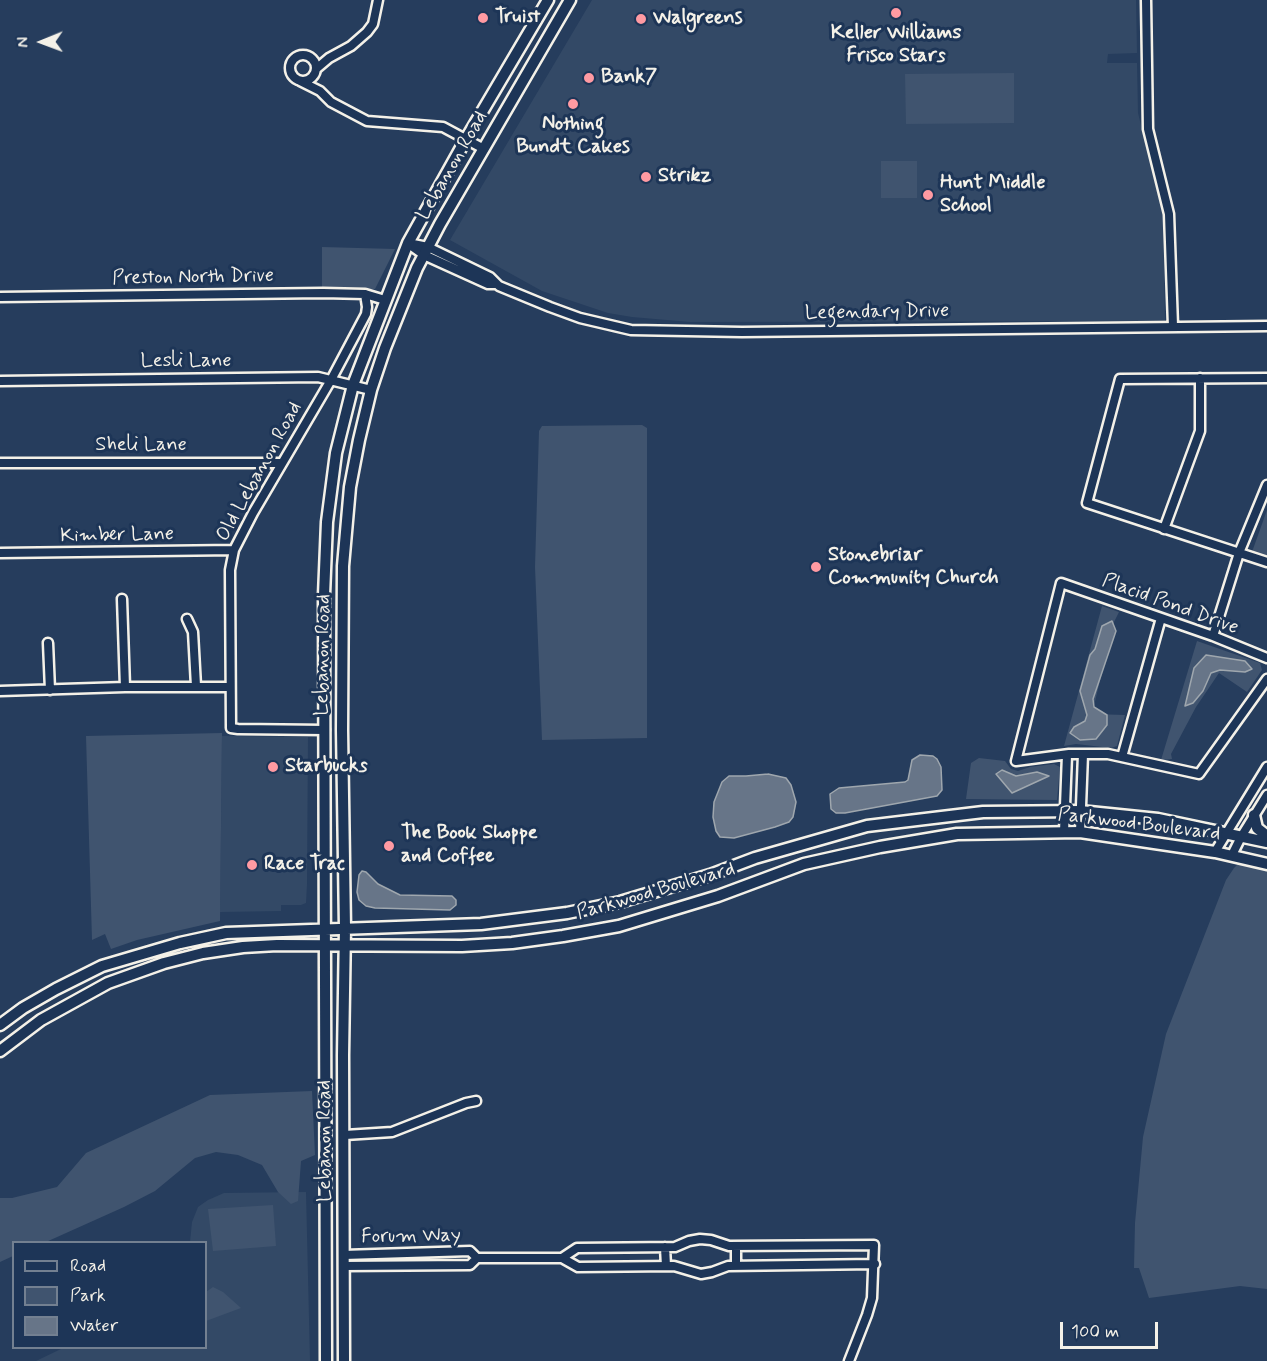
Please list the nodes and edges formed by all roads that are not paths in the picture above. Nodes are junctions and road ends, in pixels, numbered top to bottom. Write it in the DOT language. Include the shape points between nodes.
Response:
graph roads {
  1 [pos="378,0"];
  2 [pos="548,0"];
  3 [pos="570,0"];
  4 [pos="1146,0"];
  5 [pos="311,57"];
  6 [pos="329,58"];
  7 [pos="314,73"];
  8 [pos="300,81"];
  9 [pos="320,91"];
  10 [pos="466,139"];
  11 [pos="484,149"];
  12 [pos="408,243"];
  13 [pos="426,251"];
  14 [pos="365,294"];
  15 [pos="0,297"];
  16 [pos="385,300"];
  17 [pos="1173,326"];
  18 [pos="1267,326"];
  19 [pos="1200,378"];
  20 [pos="1267,378"];
  21 [pos="331,380"];
  22 [pos="0,381"];
  23 [pos="353,385"];
  24 [pos="371,390"];
  25 [pos="0,463"];
  26 [pos="281,463"];
  27 [pos="1267,485"];
  28 [pos="1164,528"];
  29 [pos="234,550"];
  30 [pos="1239,553"];
  31 [pos="0,554"];
  32 [pos="1267,562"];
  33 [pos="122,599"];
  34 [pos="1161,618"];
  35 [pos="187,620"];
  36 [pos="1213,636"];
  37 [pos="48,643"];
  38 [pos="1267,658"];
  39 [pos="1267,679"];
  40 [pos="196,686"];
  41 [pos="125,687"];
  42 [pos="230,687"];
  43 [pos="50,690"];
  44 [pos="0,691"];
  45 [pos="325,730"];
  46 [pos="342,730"];
  47 [pos="1083,754"];
  48 [pos="1067,755"];
  49 [pos="1122,757"];
  50 [pos="1267,767"];
  51 [pos="1267,795"];
  52 [pos="1064,811"];
  53 [pos="1080,811"];
  54 [pos="955,814"];
  55 [pos="1254,815"];
  56 [pos="1064,832"];
  57 [pos="1080,832"];
  58 [pos="1225,833"];
  59 [pos="957,834"];
  60 [pos="1267,836"];
  61 [pos="1241,837"];
  62 [pos="825,838"];
  63 [pos="1267,842"];
  64 [pos="1215,852"];
  65 [pos="1232,855"];
  66 [pos="830,858"];
  67 [pos="1267,864"];
  68 [pos="710,875"];
  69 [pos="718,896"];
  70 [pos="345,928"];
  71 [pos="325,929"];
  72 [pos="326,946"];
  73 [pos="344,946"];
  74 [pos="107,964"];
  75 [pos="113,981"];
  76 [pos="0,1025"];
  77 [pos="0,1051"];
  78 [pos="476,1101"];
  79 [pos="325,1135"];
  80 [pos="345,1135"];
  81 [pos="843,1245"];
  82 [pos="735,1246"];
  83 [pos="665,1247"];
  84 [pos="344,1255"];
  85 [pos="477,1258"];
  86 [pos="562,1258"];
  87 [pos="325,1260"];
  88 [pos="874,1264"];
  89 [pos="846,1265"];
  90 [pos="344,1266"];
  91 [pos="666,1266"];
  92 [pos="736,1266"];
  93 [pos="326,1361"];
  94 [pos="344,1361"];
  95 [pos="849,1361"];
  1 -- 6 [label="street" via="373,24 367,32"];
  2 -- 10 [label="main road, Lebanon Road"];
  3 -- 11 [label="main road, Lebanon Road"];
  4 -- 17 [label="street" via="1148,129 1169,214"];
  5 -- 6 [label="street"];
  5 -- 7 [label="street" via="315,62"];
  5 -- 8 [label="street" via="299,55 290,63 292,75"];
  6 -- 7 [label="street"];
  7 -- 8 [label="street"];
  7 -- 9 [label="street"];
  8 -- 9 [label="street"];
  9 -- 10 [label="street" via="367,121 443,127"];
  10 -- 11 [label="street"];
  10 -- 12 [label="main road, Lebanon Road"];
  11 -- 13 [label="main road, Lebanon Road"];
  12 -- 13 [label="street, Legendary Drive"];
  12 -- 16 [label="main road, Lebanon Road"];
  13 -- 17 [label="street, Legendary Drive" via="580,318 650,331"];
  13 -- 24 [label="main road, Lebanon Road"];
  14 -- 15 [label="street, Preston North Drive"];
  14 -- 16 [label="street, Preston North Drive"];
  14 -- 21 [label="street, Old Lebanon Road" via="366,314"];
  16 -- 23 [label="main road, Lebanon Road"];
  17 -- 18 [label="street, Legendary Drive"];
  19 -- 20 [label="street"];
  19 -- 28 [label="street" via="1200,431"];
  19 -- 28 [label="street" via="1120,379 1087,503"];
  21 -- 22 [label="street, Lesli Lane" via="306,377"];
  21 -- 23 [label="street, Lesli Lane"];
  21 -- 26 [label="street, Old Lebanon Road"];
  23 -- 24 [label="street, Lesli Lane"];
  23 -- 45 [label="main road, Lebanon Road" via="336,453 327,522"];
  24 -- 46 [label="main road, Lebanon Road" via="358,440 346,517"];
  25 -- 26 [label="street, Sheli Lane"];
  26 -- 29 [label="street, Old Lebanon Road"];
  27 -- 30 [label="street"];
  28 -- 30 [label="street"];
  29 -- 31 [label="street, Kimber Lane"];
  29 -- 42 [label="street, Old Lebanon Road" via="229,591"];
  30 -- 32 [label="street"];
  30 -- 36 [label="street"];
  33 -- 41 [label="street"];
  34 -- 36 [label="street, Placid Pond Drive"];
  34 -- 48 [label="street, Placid Pond Drive" via="1061,583 1016,760"];
  34 -- 49 [label="street"];
  35 -- 40 [label="street" via="193,632"];
  36 -- 38 [label="street, Placid Pond Drive"];
  37 -- 43 [label="street"];
  39 -- 49 [label="street" via="1198,774"];
  40 -- 41 [label="street"];
  40 -- 42 [label="street"];
  41 -- 43 [label="street"];
  42 -- 45 [label="street, Old Lebanon Road" via="231,728"];
  43 -- 44 [label="street"];
  45 -- 46 [label="main road"];
  45 -- 71 [label="main road, Lebanon Road"];
  46 -- 70 [label="main road, Lebanon Road"];
  47 -- 48 [label="street"];
  47 -- 49 [label="street"];
  47 -- 53 [label="street"];
  48 -- 52 [label="street"];
  50 -- 58 [label="street"];
  51 -- 55 [label="street"];
  52 -- 53 [label="main road, Parkwood Boulevard"];
  52 -- 54 [label="main road, Parkwood Boulevard"];
  52 -- 56 [label="street"];
  53 -- 57 [label="street"];
  53 -- 58 [label="main road, Parkwood Boulevard" via="1158,819"];
  54 -- 59 [label="main road"];
  54 -- 62 [label="main road, Parkwood Boulevard" via="867,826"];
  55 -- 60 [label="main road" via="1257,828"];
  55 -- 61 [label="street"];
  56 -- 57 [label="main road, Parkwood Boulevard"];
  56 -- 59 [label="main road, Parkwood Boulevard"];
  57 -- 64 [label="main road, Parkwood Boulevard"];
  58 -- 61 [label="main road, Parkwood Boulevard"];
  58 -- 64 [label="street"];
  59 -- 66 [label="main road, Parkwood Boulevard"];
  61 -- 63 [label="main road, Parkwood Boulevard"];
  61 -- 65 [label="street"];
  62 -- 66 [label="main road"];
  62 -- 68 [label="main road, Parkwood Boulevard"];
  64 -- 65 [label="main road, Parkwood Boulevard"];
  65 -- 67 [label="main road, Parkwood Boulevard"];
  66 -- 69 [label="main road, Parkwood Boulevard"];
  68 -- 69 [label="main road"];
  68 -- 70 [label="main road, Parkwood Boulevard" via="620,902 556,915 481,924"];
  69 -- 73 [label="main road, Parkwood Boulevard" via="619,926 522,942"];
  70 -- 71 [label="main road, Parkwood Boulevard"];
  70 -- 73 [label="main road, Lebanon Road"];
  71 -- 72 [label="main road, Lebanon Road"];
  71 -- 74 [label="main road, Parkwood Boulevard" via="218,934"];
  72 -- 73 [label="main road, Parkwood Boulevard"];
  72 -- 75 [label="main road, Parkwood Boulevard" via="224,949 164,963"];
  72 -- 79 [label="main road, Lebanon Road"];
  73 -- 80 [label="main road, Lebanon Road"];
  74 -- 75 [label="main road"];
  74 -- 76 [label="main road, Parkwood Boulevard" via="56,988"];
  75 -- 77 [label="main road, Parkwood Boulevard" via="41,1020"];
  78 -- 80 [label="street" via="392,1132"];
  79 -- 80 [label="main road"];
  79 -- 87 [label="main road, Lebanon Road"];
  80 -- 84 [label="main road, Lebanon Road"];
  81 -- 82 [label="street, Forum Way"];
  81 -- 88 [label="street, Forum Way" via="874,1245"];
  81 -- 89 [label="street" via="848,1254"];
  82 -- 83 [label="street, Forum Way" via="700,1239"];
  82 -- 92 [label="street"];
  83 -- 86 [label="street, Forum Way" via="577,1248"];
  83 -- 91 [label="street"];
  84 -- 85 [label="street, Forum Way" via="470,1251"];
  84 -- 87 [label="main road"];
  84 -- 90 [label="main road, Lebanon Road"];
  85 -- 86 [label="street, Forum Way"];
  85 -- 90 [label="street, Forum Way" via="470,1265"];
  86 -- 91 [label="street, Forum Way" via="578,1267"];
  87 -- 90 [label="main road"];
  87 -- 93 [label="main road, Lebanon Road"];
  88 -- 89 [label="street, Forum Way"];
  88 -- 95 [label="street" via="870,1306"];
  89 -- 92 [label="street, Forum Way"];
  90 -- 94 [label="main road, Lebanon Road"];
  91 -- 92 [label="street, Forum Way" via="703,1274"];
}
